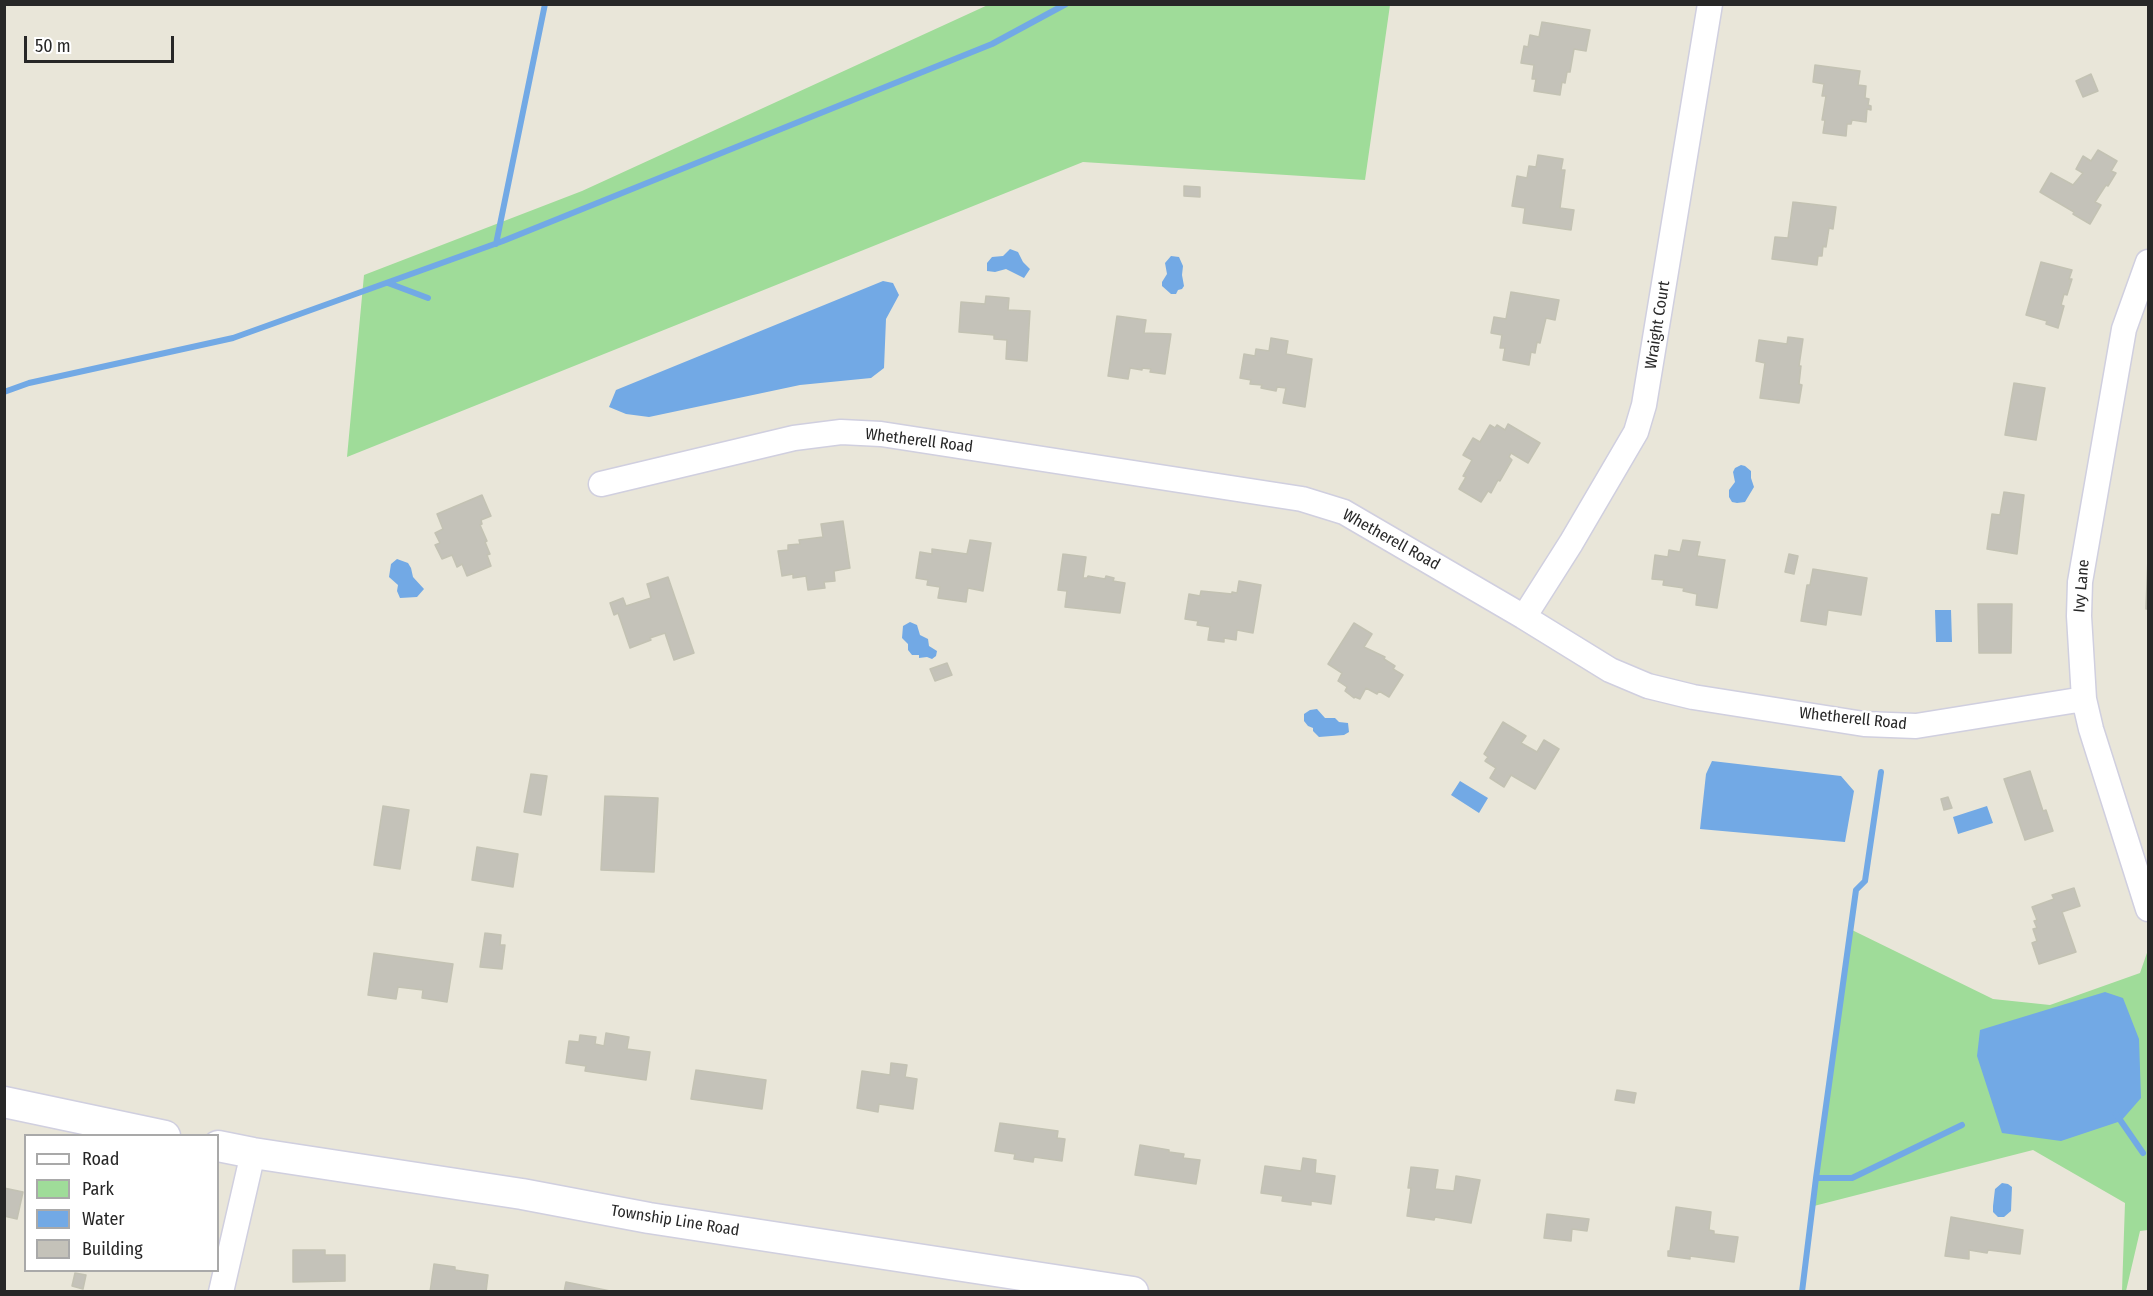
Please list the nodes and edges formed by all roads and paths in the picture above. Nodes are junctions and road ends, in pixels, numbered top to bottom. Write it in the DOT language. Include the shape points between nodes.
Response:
graph roads {
  1 [pos="1710,4"];
  2 [pos="2148,262"];
  3 [pos="602,484"];
  4 [pos="1524,617"];
  5 [pos="2084,699"];
  6 [pos="2148,909"];
  7 [pos="4,1102"];
  8 [pos="156,1134"];
  9 [pos="219,1146"];
  10 [pos="253,1153"];
  11 [pos="221,1292"];
  12 [pos="1133,1292"];
  1 -- 4 [label="street, Wraight Court" via="1644,405 1635,432"];
  2 -- 5 [label="street, Ivy Lane" via="2124,329 2080,582"];
  3 -- 4 [label="street, Whetherell Road" via="794,438 841,432 881,434 1302,499 1344,512"];
  4 -- 5 [label="street, Whetherell Road" via="1610,670 1648,686 1693,697 1864,724 1916,726"];
  5 -- 6 [label="street, Ivy Lane"];
  7 -- 8 [label="street"];
  9 -- 10 [label="street, Township Line Road"];
  10 -- 11 [label="street"];
  10 -- 12 [label="street, Township Line Road"];
}
